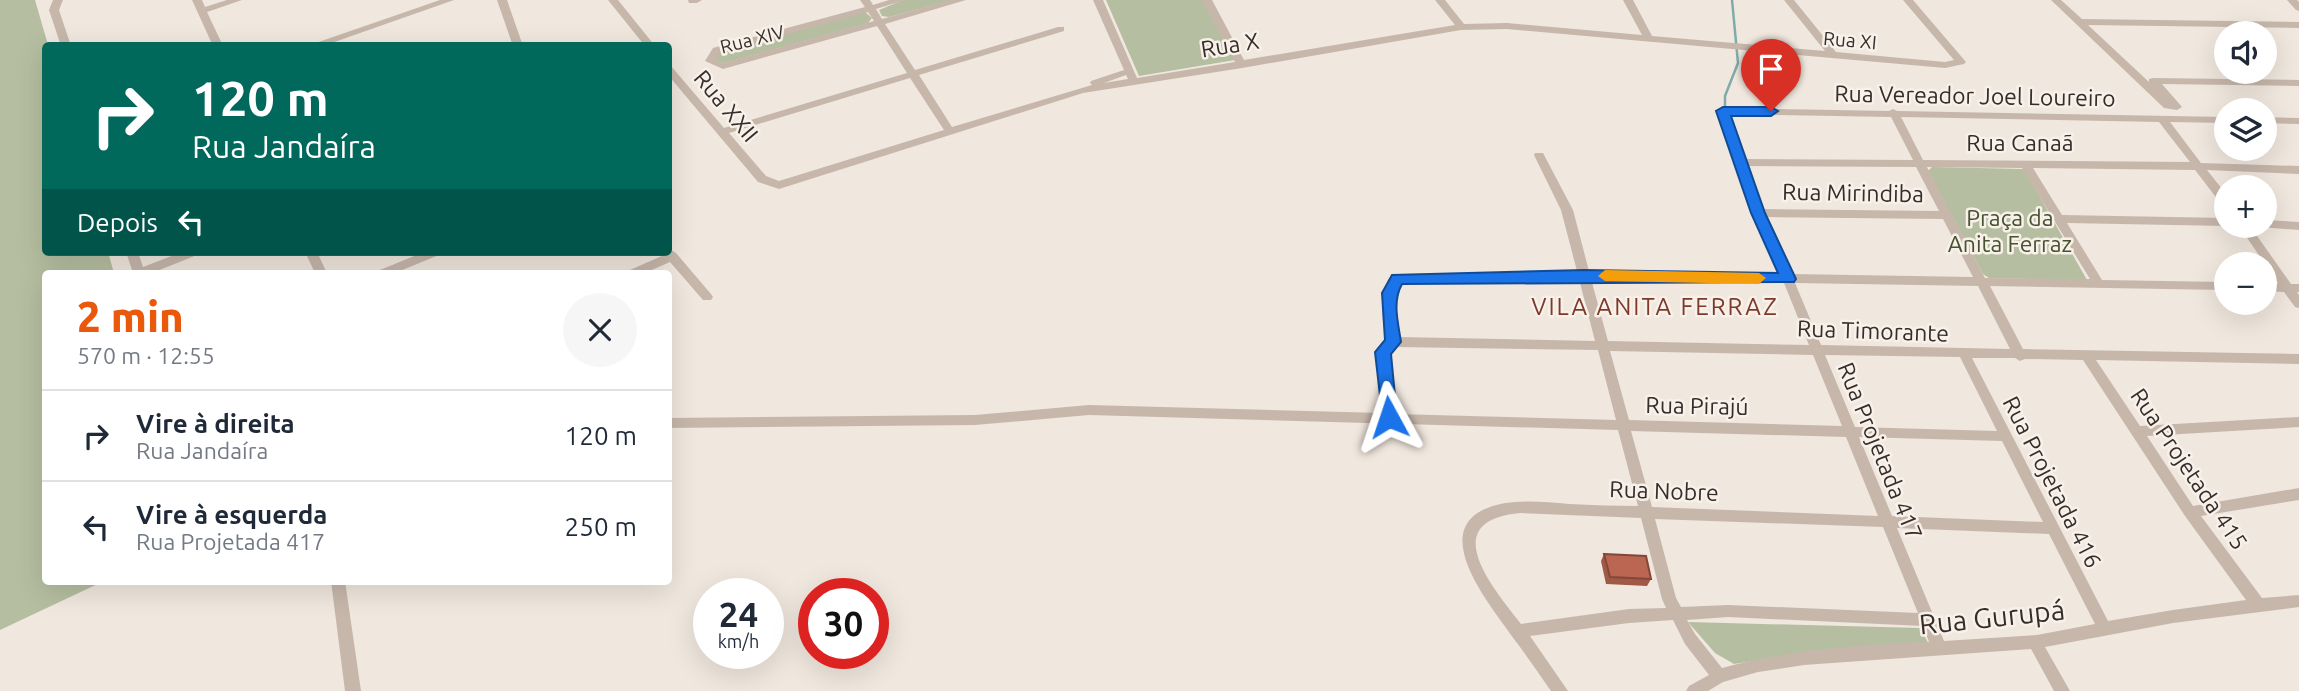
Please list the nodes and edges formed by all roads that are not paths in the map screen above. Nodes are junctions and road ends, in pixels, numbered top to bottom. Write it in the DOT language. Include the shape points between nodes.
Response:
graph roads {
  1 [pos="197,0"];
  2 [pos="237,0"];
  3 [pos="449,0"];
  4 [pos="502,0"];
  5 [pos="613,0"];
  6 [pos="900,0"];
  7 [pos="961,0"];
  8 [pos="1098,0"];
  9 [pos="1207,0"];
  10 [pos="1440,0"];
  11 [pos="1628,0"];
  12 [pos="1789,0"];
  13 [pos="1908,0"];
  14 [pos="2056,0"];
  15 [pos="2292,0"];
  16 [pos="60,1"];
  17 [pos="868,4"];
  18 [pos="2299,8"];
  19 [pos="202,11"];
  20 [pos="2079,22"];
  21 [pos="879,23"];
  22 [pos="2299,24"];
  23 [pos="1461,27"];
  24 [pos="1061,29"];
  25 [pos="1649,40"];
  26 [pos="65,42"];
  27 [pos="216,42"];
  28 [pos="324,42"];
  29 [pos="517,42"];
  30 [pos="647,42"];
  31 [pos="1735,47"];
  32 [pos="1834,56"];
  33 [pos="1242,65"];
  34 [pos="1129,71"];
  35 [pos="672,73"];
  36 [pos="913,74"];
  37 [pos="2142,81"];
  38 [pos="2154,81"];
  39 [pos="1134,82"];
  40 [pos="2299,83"];
  41 [pos="1082,90"];
  42 [pos="1723,111"];
  43 [pos="1893,112"];
  44 [pos="2162,119"];
  45 [pos="2214,120"];
  46 [pos="2277,120"];
  47 [pos="2299,121"];
  48 [pos="949,130"];
  49 [pos="722,132"];
  50 [pos="1539,156"];
  51 [pos="1742,162"];
  52 [pos="2025,163"];
  53 [pos="1920,164"];
  54 [pos="2198,166"];
  55 [pos="754,170"];
  56 [pos="2299,170"];
  57 [pos="2214,187"];
  58 [pos="1758,213"];
  59 [pos="1948,215"];
  60 [pos="2060,219"];
  61 [pos="2214,222"];
  62 [pos="2277,225"];
  63 [pos="2299,226"];
  64 [pos="2253,238"];
  65 [pos="183,256"];
  66 [pos="425,256"];
  67 [pos="666,256"];
  68 [pos="672,256"];
  69 [pos="147,270"];
  70 [pos="391,270"];
  71 [pos="640,270"];
  72 [pos="1584,275"];
  73 [pos="1788,279"];
  74 [pos="1983,282"];
  75 [pos="2099,285"];
  76 [pos="2214,286"];
  77 [pos="2293,288"];
  78 [pos="707,297"];
  79 [pos="2299,304"];
  80 [pos="1398,341"];
  81 [pos="1600,345"];
  82 [pos="1816,350"];
  83 [pos="1964,354"];
  84 [pos="2020,356"];
  85 [pos="2087,356"];
  86 [pos="2299,359"];
  87 [pos="1389,417"];
  88 [pos="2299,422"];
  89 [pos="672,423"];
  90 [pos="1622,425"];
  91 [pos="1849,431"];
  92 [pos="2136,431"];
  93 [pos="2004,436"];
  94 [pos="2299,494"];
  95 [pos="2190,512"];
  96 [pos="1645,514"];
  97 [pos="1885,521"];
  98 [pos="2052,528"];
  99 [pos="339,585"];
  100 [pos="2299,601"];
  101 [pos="2257,603"];
  102 [pos="1674,613"];
  103 [pos="1927,620"];
  104 [pos="2104,628"];
  105 [pos="1518,631"];
  106 [pos="2035,643"];
  107 [pos="1940,650"];
  108 [pos="1718,675"];
  109 [pos="353,691"];
  110 [pos="1560,691"];
  111 [pos="1694,691"];
  112 [pos="2062,691"];
  1 -- 19 [label="street"];
  2 -- 19 [label="street"];
  3 -- 28 [label="street"];
  4 -- 29 [label="street"];
  5 -- 30 [label="street"];
  6 -- 17 [label="street, Rua XIV"];
  7 -- 21 [label="street, Rua XIV"];
  8 -- 34 [label="street"];
  9 -- 33 [label="street"];
  10 -- 23 [label="street"];
  11 -- 25 [label="street"];
  12 -- 32 [label="street"];
  13 -- 32 [label="street, Rua XI" via="1960,59 1958,64"];
  14 -- 20 [label="street"];
  15 -- 18 [label="street"];
  16 -- 26 [label="street" via="54,10"];
  17 -- 21 [label="street"];
  17 -- 21 [label="street, Rua XIV" via="716,50 710,61 723,66"];
  19 -- 27 [label="street"];
  20 -- 22 [label="street"];
  20 -- 37 [label="street"];
  21 -- 36 [label="street"];
  23 -- 25 [label="street, Rua X" via="1507,26"];
  23 -- 33 [label="street, Rua X"];
  24 -- 36 [label="street"];
  25 -- 31 [label="street, Rua X"];
  31 -- 32 [label="street, Rua XI"];
  33 -- 39 [label="street, Rua X"];
  34 -- 39 [label="street"];
  34 -- 41 [label="street"];
  35 -- 49 [label="street, Rua XXII"];
  36 -- 48 [label="street"];
  36 -- 49 [label="street"];
  37 -- 38 [label="street"];
  37 -- 38 [label="street" via="2168,106 2177,107"];
  38 -- 40 [label="street"];
  39 -- 41 [label="street, Rua X"];
  41 -- 48 [label="street, Rua X"];
  42 -- 43 [label="street, Rua Vereador Joel Loureiro"];
  42 -- 51 [label="street, Rua Projetada 417"];
  43 -- 44 [label="street, Rua Vereador Joel Loureiro"];
  43 -- 53 [label="street"];
  44 -- 45 [label="street, Rua Vereador Joel Loureiro"];
  44 -- 54 [label="street"];
  46 -- 47 [label="street"];
  48 -- 55 [label="street, Rua X" via="779,185 767,184"];
  49 -- 55 [label="street, Rua XXII"];
  50 -- 72 [label="street" via="1567,210"];
  51 -- 53 [label="street, Rua Canaã"];
  51 -- 58 [label="street, Rua Projetada 417"];
  52 -- 53 [label="street, Rua Canaã"];
  52 -- 54 [label="street, Rua Canaã"];
  52 -- 60 [label="street"];
  53 -- 59 [label="street"];
  54 -- 56 [label="street, Rua Canaã"];
  54 -- 57 [label="street"];
  58 -- 59 [label="street, Rua Mirindiba"];
  58 -- 73 [label="street, Rua Projetada 417"];
  59 -- 74 [label="street"];
  60 -- 61 [label="street"];
  60 -- 75 [label="street"];
  62 -- 63 [label="street"];
  64 -- 77 [label="street"];
  65 -- 69 [label="street"];
  66 -- 70 [label="street"];
  67 -- 71 [label="street"];
  68 -- 78 [label="street"];
  72 -- 73 [label="street"];
  72 -- 80 [label="street" via="1393,281 1390,331"];
  72 -- 81 [label="street"];
  73 -- 74 [label="street"];
  73 -- 82 [label="street, Rua Projetada 417"];
  74 -- 75 [label="street"];
  74 -- 84 [label="street"];
  75 -- 76 [label="street"];
  77 -- 79 [label="street"];
  80 -- 81 [label="street, Rua Timorante"];
  80 -- 87 [label="street" via="1383,352"];
  81 -- 82 [label="street, Rua Timorante"];
  81 -- 90 [label="street"];
  82 -- 83 [label="street, Rua Timorante"];
  82 -- 91 [label="street, Rua Projetada 417"];
  83 -- 84 [label="street, Rua Timorante"];
  83 -- 93 [label="street, Rua Projetada 416"];
  84 -- 85 [label="street, Rua Timorante"];
  85 -- 86 [label="street, Rua Timorante"];
  85 -- 92 [label="street, Rua Projetada 415"];
  87 -- 89 [label="street, Rua Pirajú" via="1089,410 975,420"];
  87 -- 90 [label="street, Rua Pirajú"];
  88 -- 92 [label="street"];
  90 -- 91 [label="street, Rua Pirajú"];
  90 -- 96 [label="street"];
  91 -- 93 [label="street, Rua Pirajú"];
  91 -- 97 [label="street, Rua Projetada 417"];
  92 -- 95 [label="street, Rua Projetada 415"];
  93 -- 98 [label="street, Rua Projetada 416"];
  94 -- 95 [label="street"];
  95 -- 101 [label="street, Rua Projetada 415"];
  96 -- 97 [label="street, Rua Nobre"];
  96 -- 102 [label="street"];
  96 -- 105 [label="street, Rua Nobre" via="1506,510 1475,521 1468,540 1476,568 1489,594"];
  97 -- 98 [label="street, Rua Nobre"];
  97 -- 103 [label="street, Rua Projetada 417"];
  98 -- 104 [label="street, Rua Projetada 416"];
  99 -- 109 [label="street"];
  100 -- 101 [label="street, Rua Gurupá"];
  101 -- 104 [label="street, Rua Gurupá"];
  102 -- 103 [label="street"];
  102 -- 105 [label="street"];
  102 -- 108 [label="street"];
  103 -- 107 [label="street, Rua Projetada 417"];
  104 -- 106 [label="street, Rua Gurupá"];
  105 -- 110 [label="street, Rua Nobre"];
  106 -- 107 [label="street, Rua Gurupá"];
  106 -- 112 [label="street"];
  107 -- 108 [label="street, Rua Gurupá" via="1779,660"];
  108 -- 111 [label="street, Rua Gurupá"];
}
